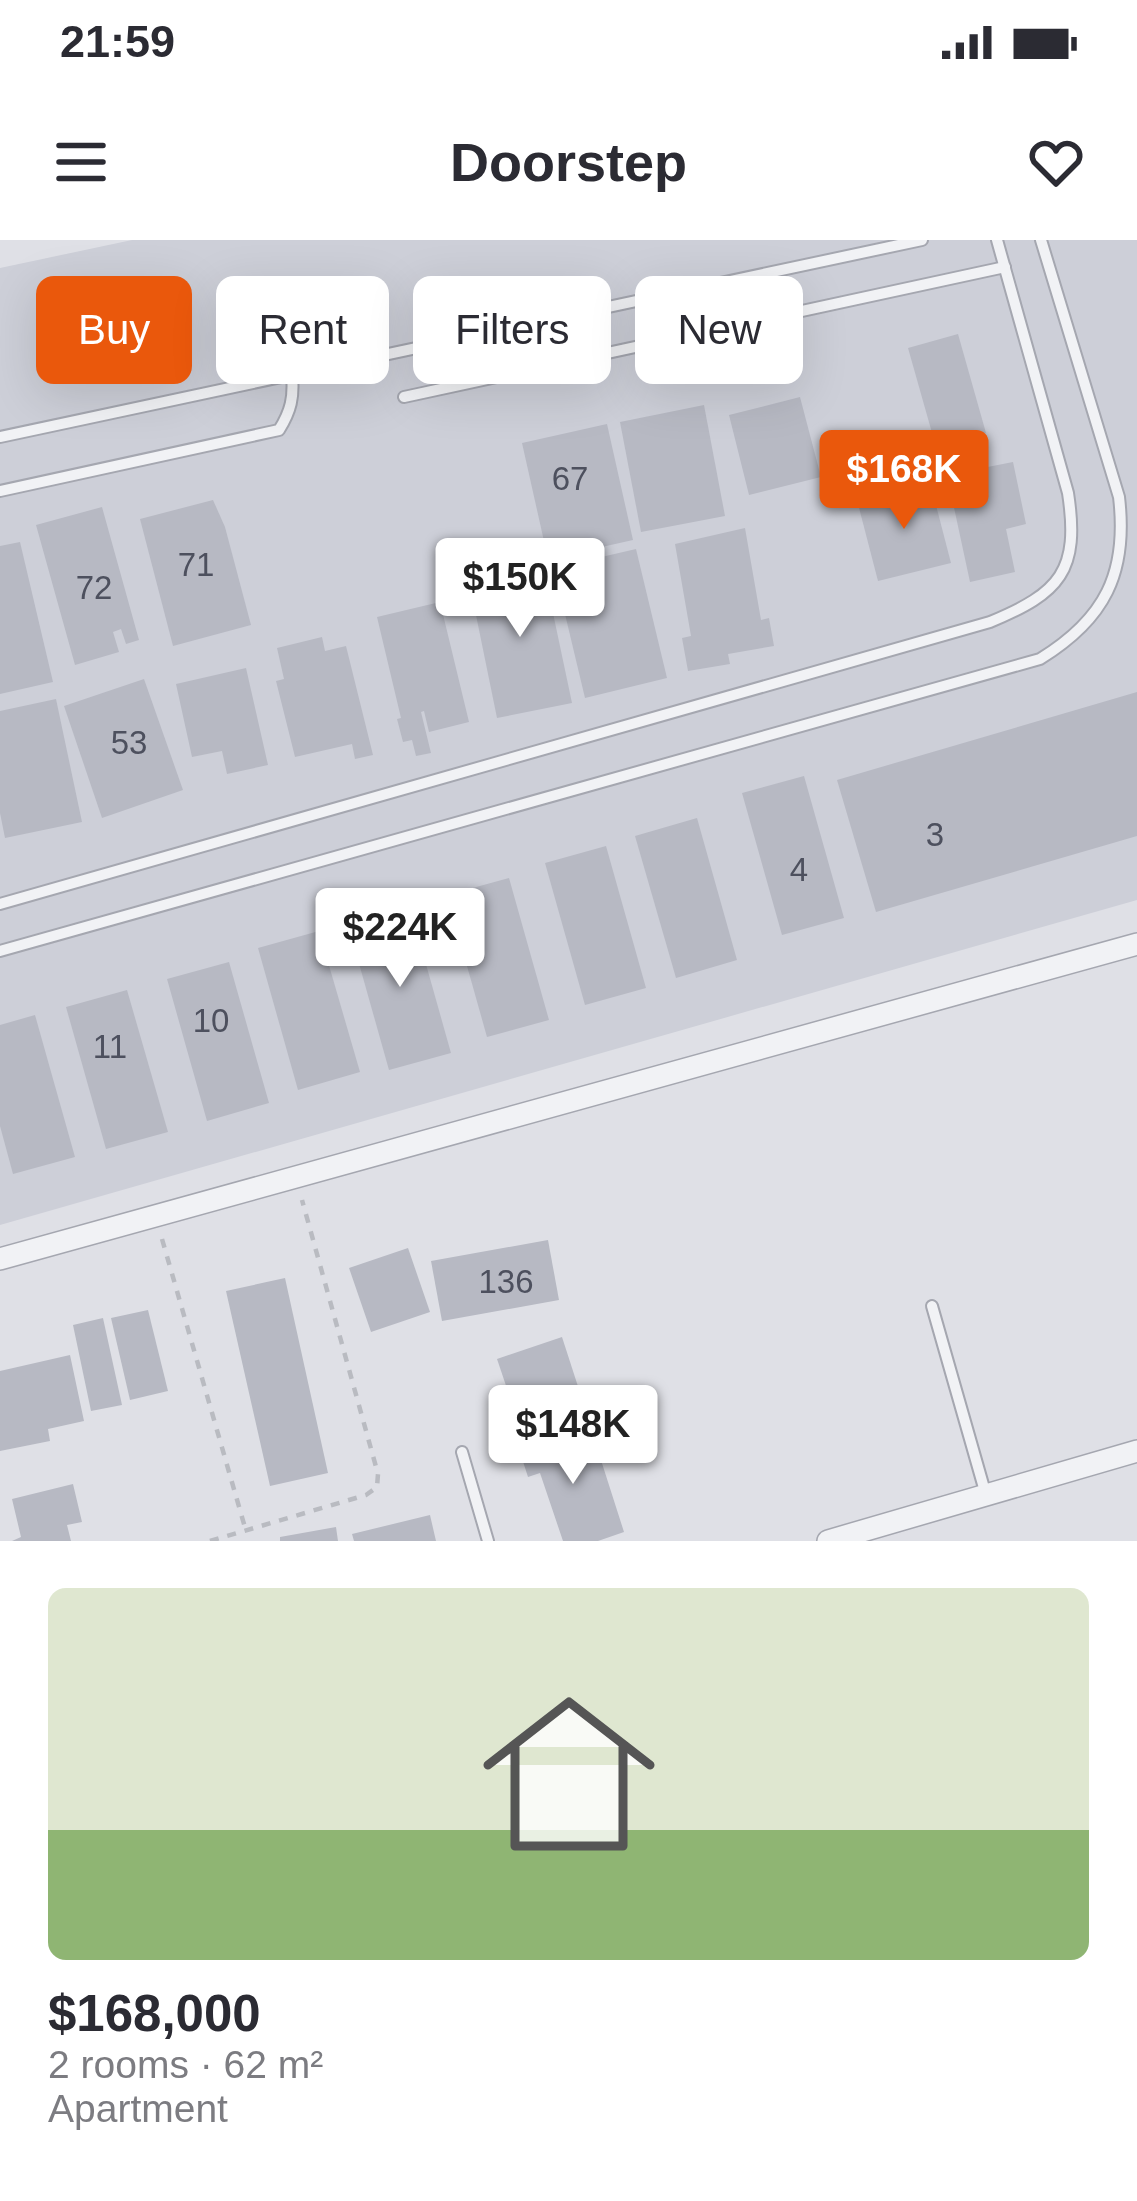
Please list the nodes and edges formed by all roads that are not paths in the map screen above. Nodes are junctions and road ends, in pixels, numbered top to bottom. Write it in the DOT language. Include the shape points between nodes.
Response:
graph roads {
  1 [pos="922,240"];
  2 [pos="997,240"];
  3 [pos="1041,240"];
  4 [pos="1005,267"];
  5 [pos="389,353"];
  6 [pos="246,384"];
  7 [pos="293,384"];
  8 [pos="404,398"];
  9 [pos="0,437"];
  10 [pos="0,491"];
  11 [pos="0,904"];
  12 [pos="1137,944"];
  13 [pos="0,951"];
  14 [pos="0,1259"];
  15 [pos="932,1306"];
  16 [pos="1137,1451"];
  17 [pos="462,1452"];
  18 [pos="986,1495"];
  19 [pos="488,1541"];
  20 [pos="828,1541"];
  1 -- 5 [label="lane"];
  2 -- 4 [label="lane"];
  3 -- 13 [label="lane" via="1123,529 1108,592 1068,642 1040,659"];
  4 -- 8 [label="lane"];
  4 -- 11 [label="lane" via="1073,525 1068,561 1052,589 1024,608"];
  6 -- 9 [label="lane"];
  7 -- 10 [label="lane" via="279,430"];
  12 -- 14 [label="street"];
  15 -- 18 [label="lane"];
  16 -- 18 [label="street"];
  17 -- 19 [label="lane"];
  18 -- 20 [label="street"];
}
